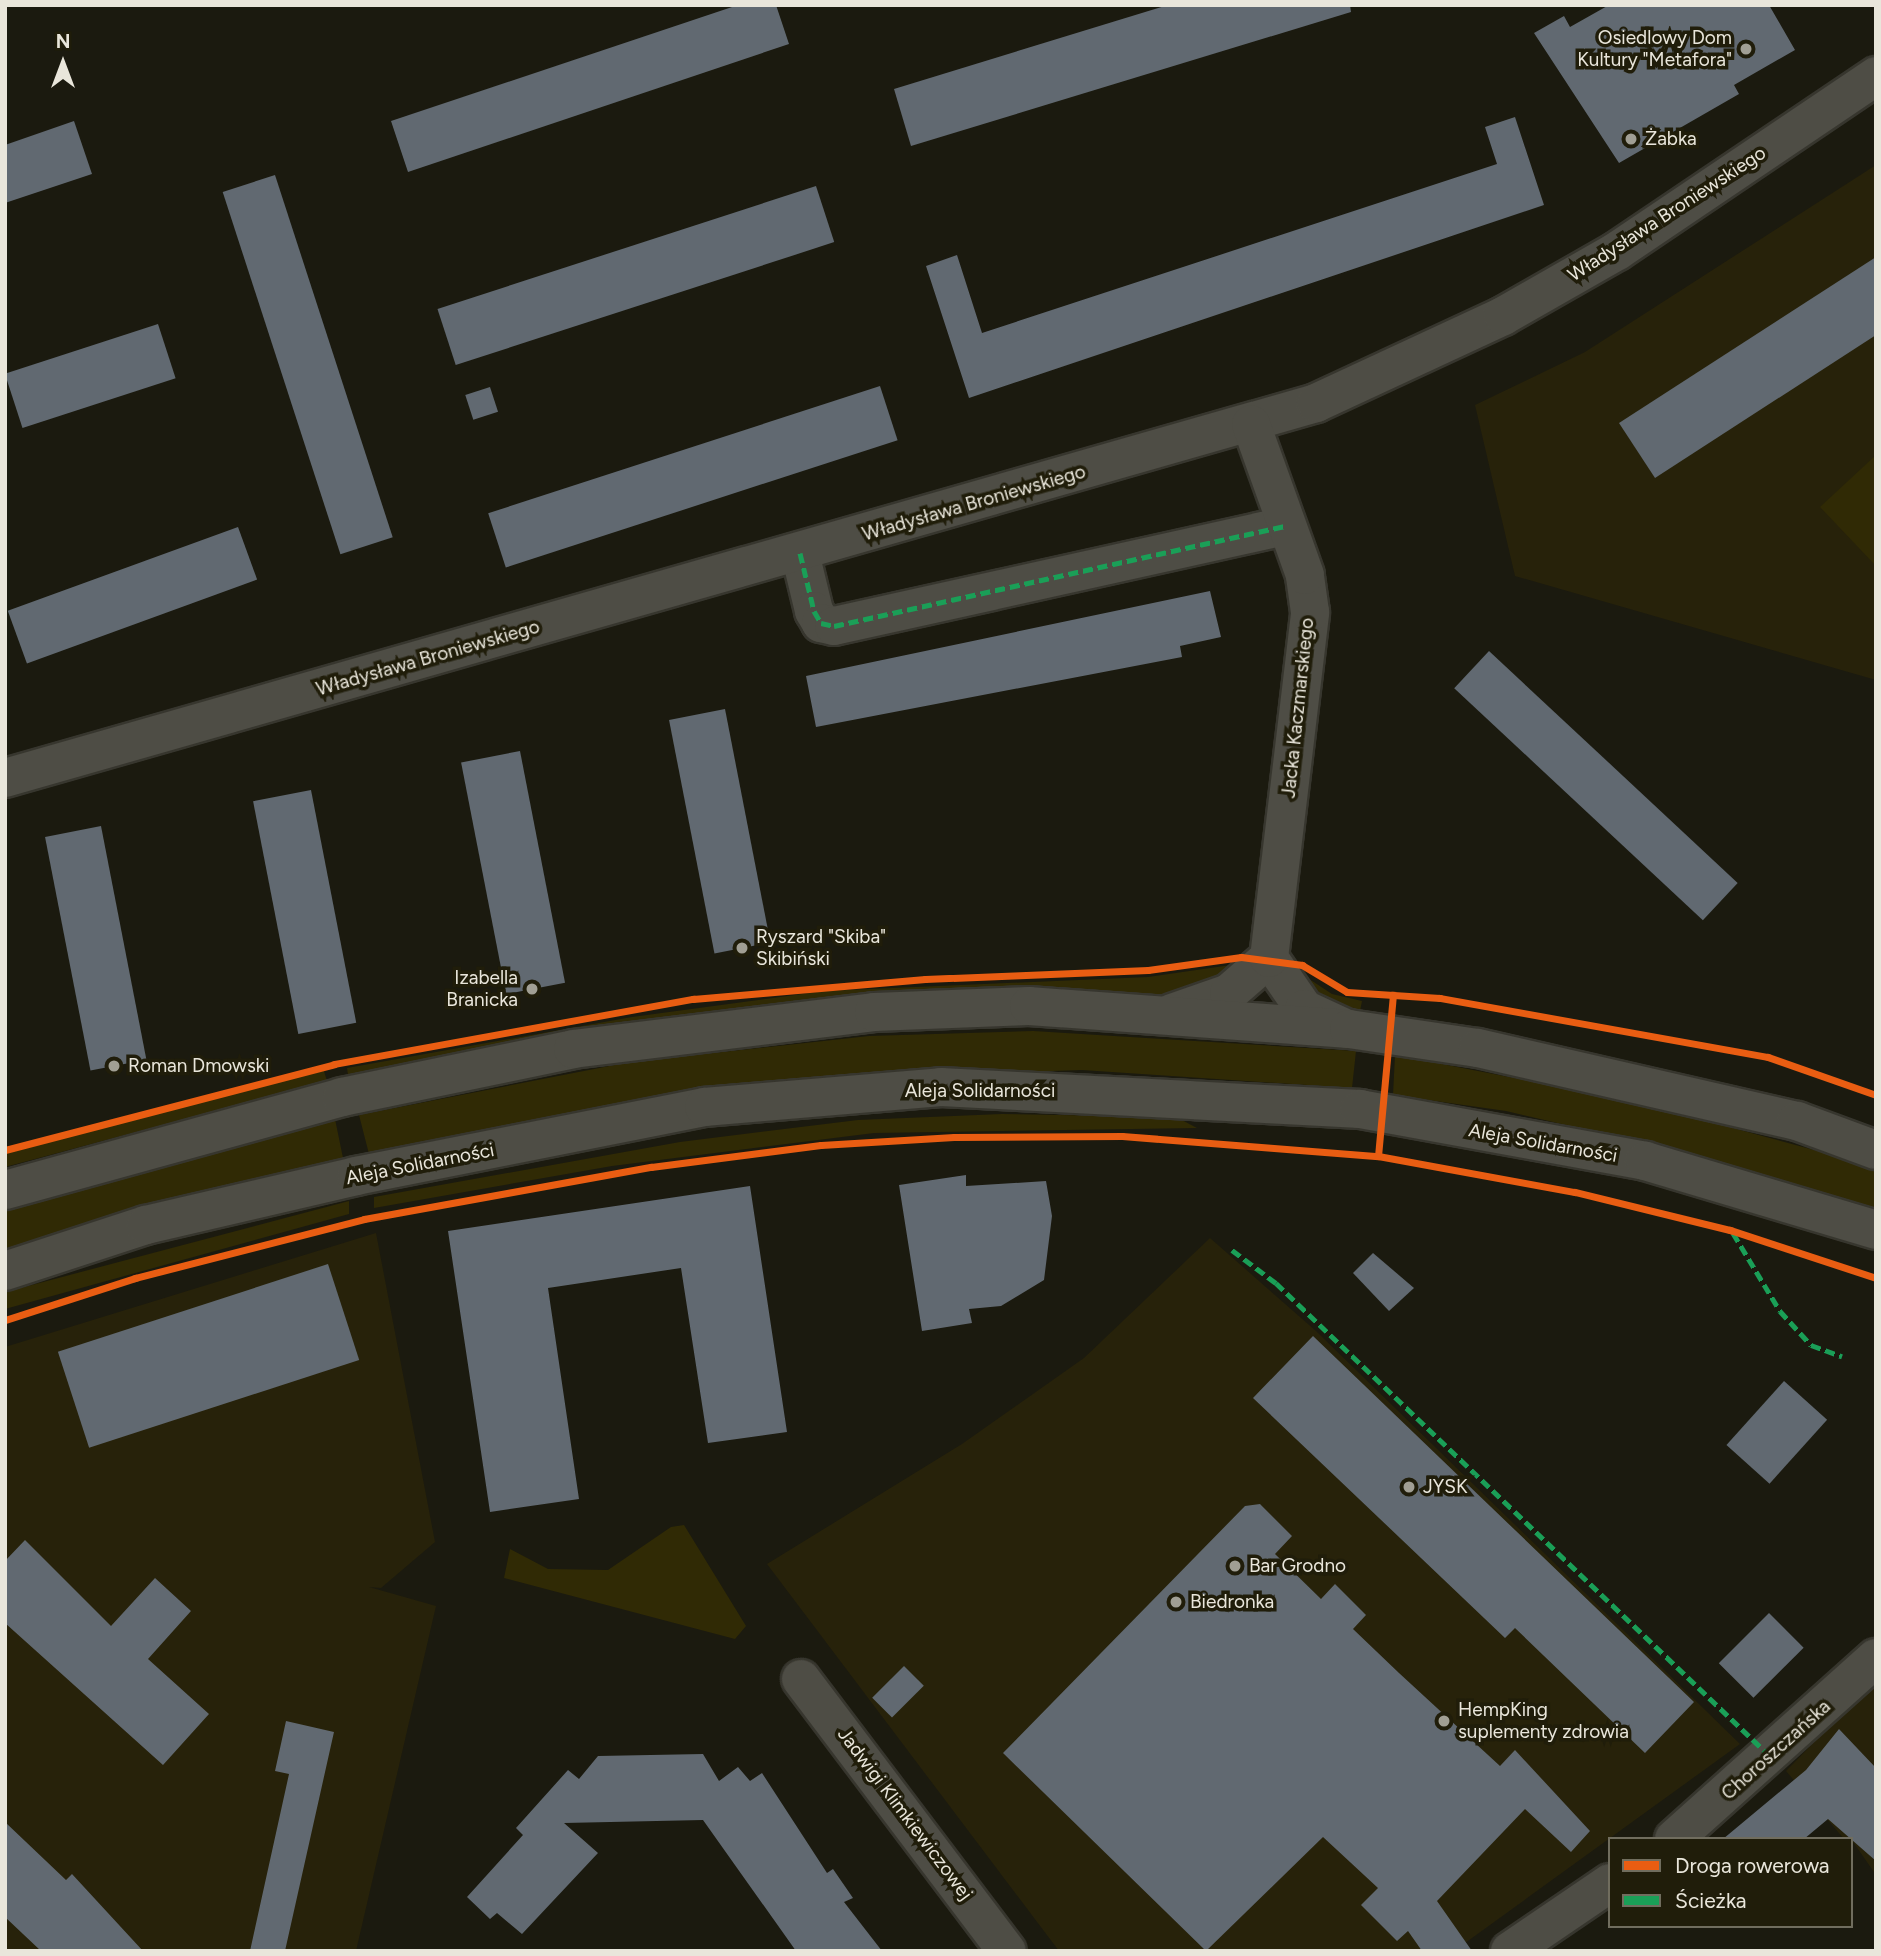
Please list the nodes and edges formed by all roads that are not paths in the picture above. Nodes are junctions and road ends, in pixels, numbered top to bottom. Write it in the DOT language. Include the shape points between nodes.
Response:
graph roads {
  1 [pos="1876,76"];
  2 [pos="1251,424"];
  3 [pos="1286,526"];
  4 [pos="800,553"];
  5 [pos="5,778"];
  6 [pos="1269,958"];
  7 [pos="1172,1013"];
  8 [pos="1349,1029"];
  9 [pos="1876,1150"];
  10 [pos="5,1190"];
  11 [pos="1876,1230"];
  12 [pos="5,1270"];
  13 [pos="1876,1658"];
  14 [pos="801,1679"];
  15 [pos="1676,1837"];
  16 [pos="1608,1884"];
  17 [pos="1007,1951"];
  18 [pos="1510,1951"];
  1 -- 2 [label="street, Władysława Broniewskiego" via="1617,251 1514,309 1316,403"];
  2 -- 3 [label="street, Jacka Kaczmarskiego"];
  2 -- 4 [label="street, Władysława Broniewskiego"];
  3 -- 4 [label="street" via="834,626 821,623 814,611"];
  3 -- 6 [label="street, Jacka Kaczmarskiego" via="1305,575 1310,612"];
  4 -- 5 [label="street, Władysława Broniewskiego"];
  6 -- 7 [label="street" via="1228,993"];
  6 -- 8 [label="street" via="1304,1009"];
  7 -- 8 [label="street"];
  7 -- 10 [label="street" via="1029,1006 874,1012 573,1049 342,1097"];
  8 -- 9 [label="street" via="1625,1078 1797,1121"];
  11 -- 12 [label="street, Aleja Solidarności" via="1645,1161 1360,1109 941,1087 704,1107 146,1225"];
  13 -- 15 [label="street, Choroszczańska"];
  14 -- 17 [label="street, Jadwigi Klimkiewiczowej"];
  16 -- 18 [label="street"];
}
